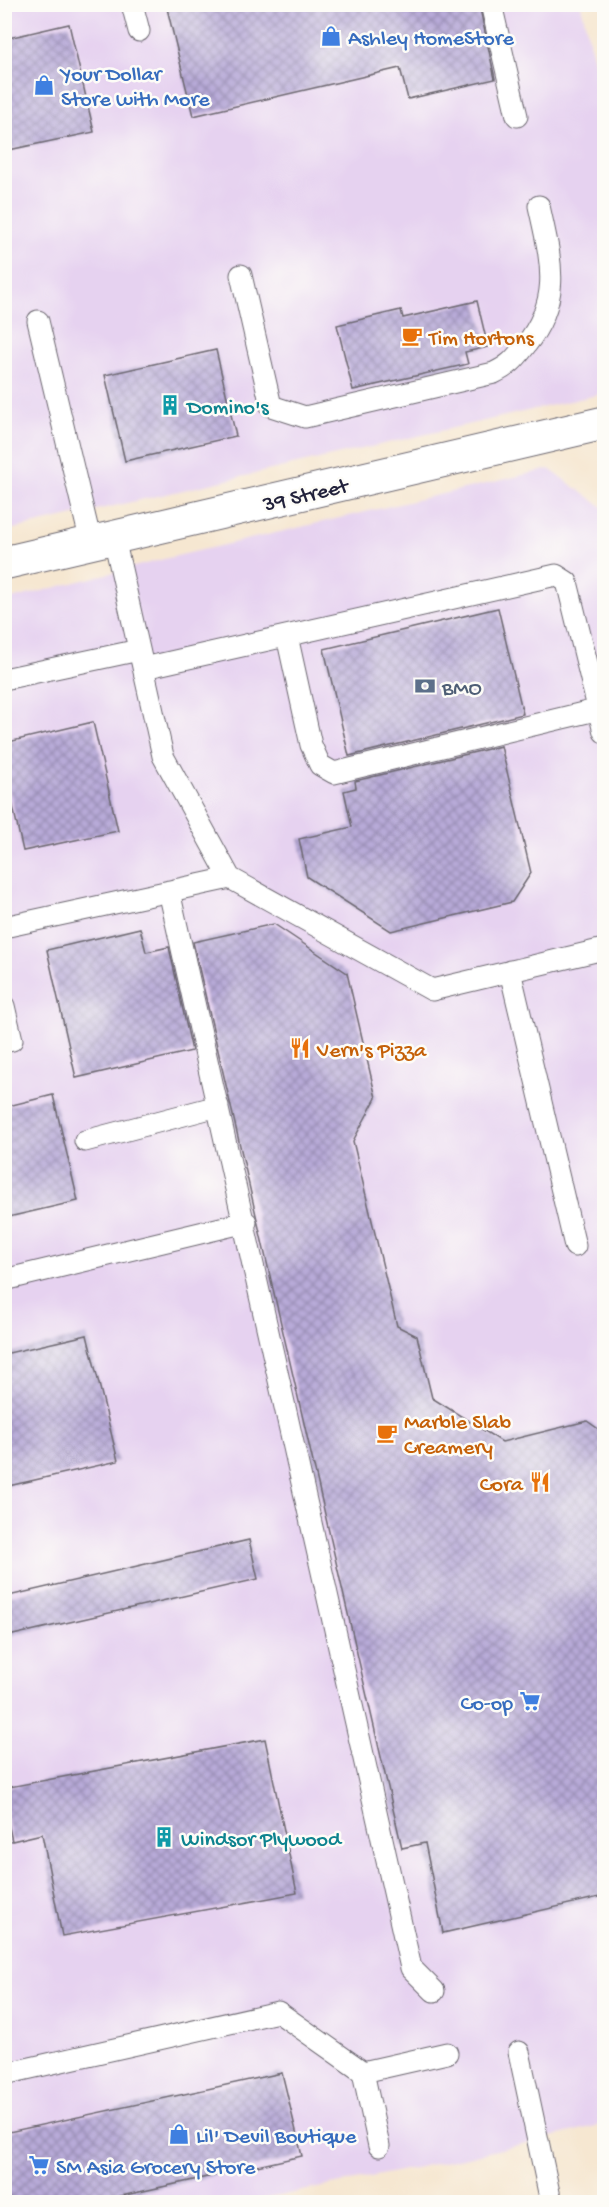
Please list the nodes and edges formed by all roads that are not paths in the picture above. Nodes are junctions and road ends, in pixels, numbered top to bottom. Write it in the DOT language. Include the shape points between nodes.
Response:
graph roads {
  1 [pos="132,4"];
  2 [pos="492,4"];
  3 [pos="139,31"];
  4 [pos="517,116"];
  5 [pos="539,206"];
  6 [pos="241,274"];
  7 [pos="38,321"];
  8 [pos="604,423"];
  9 [pos="102,541"];
  10 [pos="4,563"];
  11 [pos="287,636"];
  12 [pos="141,659"];
  13 [pos="4,679"];
  14 [pos="602,709"];
  15 [pos="604,732"];
  16 [pos="230,878"];
  17 [pos="169,891"];
  18 [pos="4,927"];
  19 [pos="604,949"];
  20 [pos="510,971"];
  21 [pos="4,1006"];
  22 [pos="4,1042"];
  23 [pos="218,1106"];
  24 [pos="85,1140"];
  25 [pos="246,1222"];
  26 [pos="575,1246"];
  27 [pos="4,1280"];
  28 [pos="434,1991"];
  29 [pos="519,2052"];
  30 [pos="447,2053"];
  31 [pos="363,2072"];
  32 [pos="4,2074"];
  33 [pos="379,2146"];
  34 [pos="551,2202"];
  1 -- 3 [label="lane"];
  2 -- 4 [label="lane"];
  5 -- 6 [label="lane" via="552,290 540,328 509,366 494,373 305,417 271,406"];
  7 -- 9 [label="lane"];
  8 -- 9 [label="street, 39 Street"];
  9 -- 10 [label="street, 39 Street"];
  9 -- 12 [label="lane"];
  11 -- 12 [label="lane"];
  11 -- 14 [label="lane" via="556,575 567,582"];
  11 -- 14 [label="lane" via="311,745 320,765 334,773"];
  12 -- 13 [label="lane"];
  12 -- 16 [label="lane" via="164,756"];
  14 -- 15 [label="lane"];
  16 -- 17 [label="lane"];
  16 -- 20 [label="lane" via="432,990"];
  17 -- 18 [label="lane"];
  17 -- 23 [label="lane"];
  19 -- 20 [label="lane"];
  20 -- 26 [label="lane"];
  21 -- 22 [label="lane" via="12,1040"];
  23 -- 24 [label="lane"];
  23 -- 25 [label="lane"];
  25 -- 27 [label="lane"];
  25 -- 28 [label="lane" via="411,1968"];
  29 -- 34 [label="lane"];
  30 -- 31 [label="lane"];
  31 -- 32 [label="lane" via="278,2012"];
  31 -- 33 [label="lane"];
}
